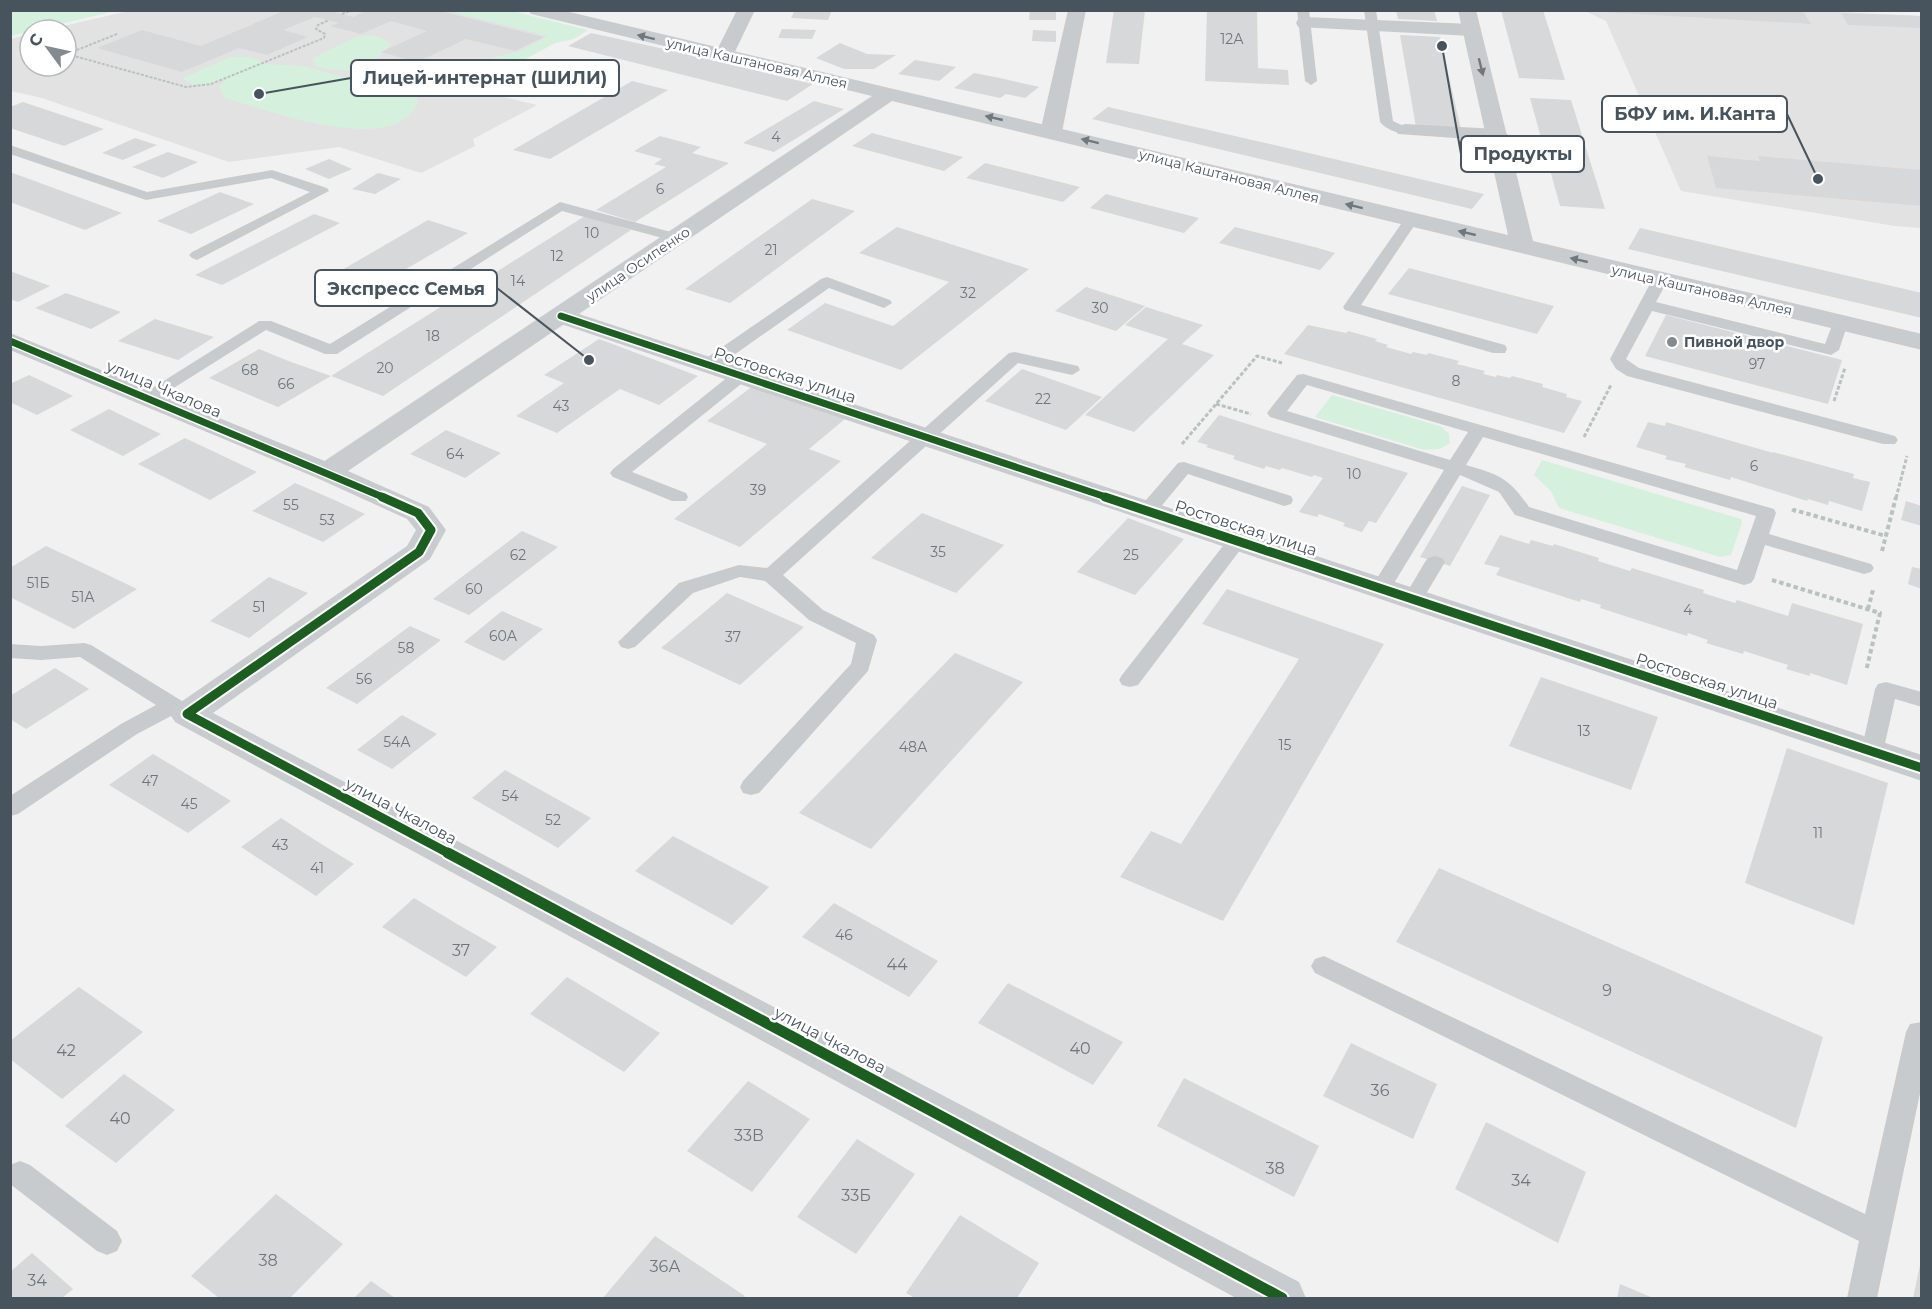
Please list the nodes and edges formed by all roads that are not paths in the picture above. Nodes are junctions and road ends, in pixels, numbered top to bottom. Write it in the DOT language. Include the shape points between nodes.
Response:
graph roads {
  1 [pos="537,10"];
  2 [pos="746,10"];
  3 [pos="1077,10"];
  4 [pos="1304,17"];
  5 [pos="1371,18"];
  6 [pos="1469,20"];
  7 [pos="724,56"];
  8 [pos="1311,81"];
  9 [pos="889,94"];
  10 [pos="1405,130"];
  11 [pos="1051,132"];
  12 [pos="1497,135"];
  13 [pos="10,149"];
  14 [pos="1411,220"];
  15 [pos="677,238"];
  16 [pos="1522,246"];
  17 [pos="197,255"];
  18 [pos="1660,280"];
  19 [pos="884,303"];
  20 [pos="1647,305"];
  21 [pos="561,316"];
  22 [pos="1840,323"];
  23 [pos="10,341"];
  24 [pos="1922,342"];
  25 [pos="1499,349"];
  26 [pos="708,365"];
  27 [pos="1072,370"];
  28 [pos="740,376"];
  29 [pos="147,397"];
  30 [pos="1478,430"];
  31 [pos="923,436"];
  32 [pos="1889,440"];
  33 [pos="1455,467"];
  34 [pos="327,472"];
  35 [pos="679,497"];
  36 [pos="1284,500"];
  37 [pos="1147,511"];
  38 [pos="1758,537"];
  39 [pos="1237,541"];
  40 [pos="1435,562"];
  41 [pos="1869,574"];
  42 [pos="771,575"];
  43 [pos="1381,588"];
  44 [pos="1413,599"];
  45 [pos="628,642"];
  46 [pos="10,651"];
  47 [pos="1130,680"];
  48 [pos="1922,700"];
  49 [pos="180,710"];
  50 [pos="1872,752"];
  51 [pos="1922,768"];
  52 [pos="751,787"];
  53 [pos="10,808"];
  54 [pos="1324,966"];
  55 [pos="1919,1032"];
  56 [pos="14,1175"];
  57 [pos="1876,1234"];
  58 [pos="107,1241"];
  59 [pos="1282,1299"];
  60 [pos="1862,1299"];
  7 -- 1 [label="street, улица Каштановая Аллея, one-way"];
  2 -- 7 [label="street"];
  3 -- 11 [label="street"];
  4 -- 5 [label="street"];
  4 -- 8 [label="lane"];
  5 -- 6 [label="street"];
  5 -- 10 [label="lane" via="1387,122"];
  6 -- 12 [label="street, one-way"];
  7 -- 9 [label="street, улица Каштановая Аллея"];
  11 -- 9 [label="street, улица Каштановая Аллея, one-way"];
  9 -- 15 [label="street, улица Осипенко"];
  10 -- 12 [label="street"];
  14 -- 11 [label="street, улица Каштановая Аллея, one-way"];
  12 -- 16 [label="street"];
  13 -- 17 [label="lane" via="146,196 272,174 322,191"];
  16 -- 14 [label="street, улица Каштановая Аллея, one-way"];
  14 -- 25 [label="lane" via="1351,307"];
  15 -- 21 [label="street, улица Осипенко"];
  15 -- 29 [label="lane" via="560,206 331,350 266,324"];
  18 -- 16 [label="street, улица Каштановая Аллея, one-way"];
  18 -- 20 [label="lane"];
  18 -- 22 [label="street, улица Каштановая Аллея"];
  19 -- 26 [label="lane" via="827,282"];
  20 -- 22 [label="lane" via="1830,351"];
  20 -- 32 [label="lane" via="1618,359 1633,372"];
  21 -- 26 [label="street, Ростовская улица"];
  21 -- 34 [label="street, улица Осипенко"];
  22 -- 24 [label="street, улица Каштановая Аллея"];
  23 -- 29 [label="street, улица Чкалова"];
  26 -- 28 [label="street, Ростовская улица"];
  27 -- 31 [label="lane" via="1015,357"];
  28 -- 31 [label="street, Ростовская улица"];
  28 -- 35 [label="lane" via="619,473"];
  29 -- 34 [label="street, улица Чкалова"];
  30 -- 33 [label="lane"];
  30 -- 33 [label="lane" via="1304,379 1276,413"];
  30 -- 38 [label="lane" via="1767,513"];
  31 -- 37 [label="street, Ростовская улица"];
  31 -- 42 [label="lane"];
  33 -- 38 [label="lane" via="1506,488 1522,511 1744,579"];
  33 -- 43 [label="lane"];
  34 -- 49 [label="street, улица Чкалова" via="418,513 431,530 419,552"];
  36 -- 37 [label="lane" via="1184,467"];
  37 -- 39 [label="street, Ростовская улица"];
  38 -- 41 [label="lane"];
  39 -- 43 [label="street, Ростовская улица"];
  39 -- 47 [label="lane"];
  40 -- 44 [label="lane"];
  42 -- 45 [label="lane" via="739,571 686,588"];
  42 -- 52 [label="lane" via="816,615 867,640 861,666"];
  43 -- 44 [label="street, Ростовская улица"];
  44 -- 50 [label="street, Ростовская улица"];
  46 -- 49 [label="lane" via="84,650"];
  48 -- 50 [label="lane" via="1886,688"];
  49 -- 53 [label="lane" via="129,729"];
  49 -- 59 [label="street, улица Чкалова"];
  50 -- 51 [label="street, Ростовская улица"];
  54 -- 57 [label="lane"];
  55 -- 57 [label="lane"];
  56 -- 58 [label="lane"];
  57 -- 60 [label="lane"];
}
